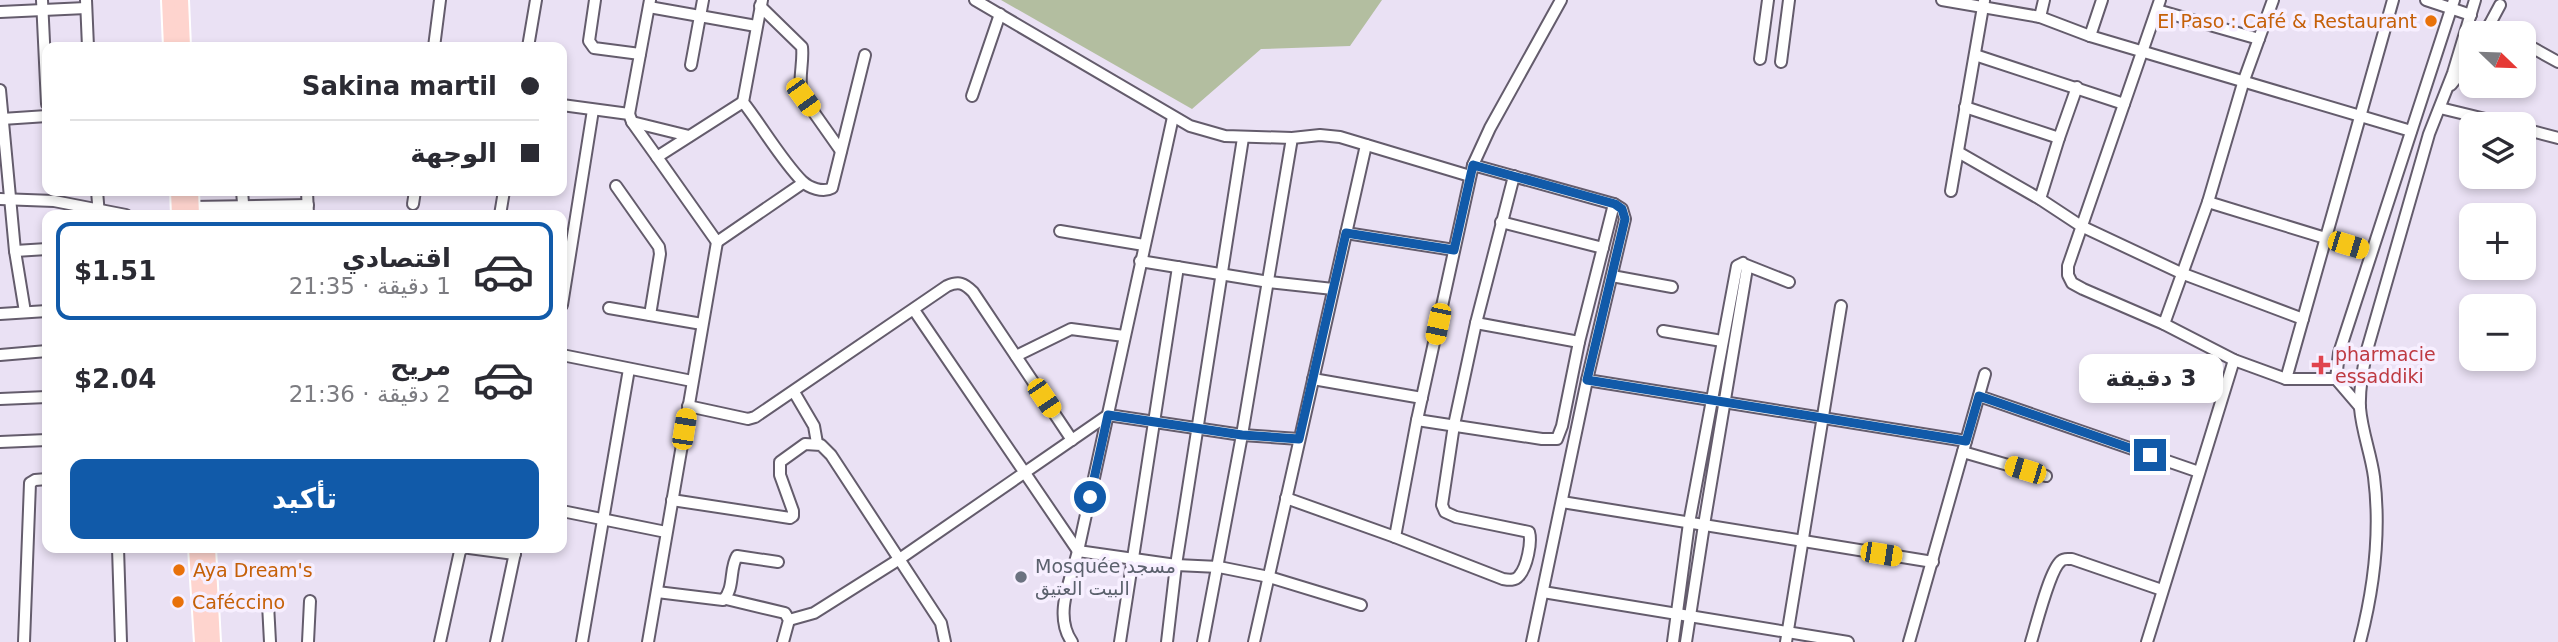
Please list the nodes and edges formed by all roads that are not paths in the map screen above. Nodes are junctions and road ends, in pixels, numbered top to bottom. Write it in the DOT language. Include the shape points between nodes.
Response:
graph roads {
  1 [pos="169,0"];
  2 [pos="181,0"];
  3 [pos="440,0"];
  4 [pos="536,0"];
  5 [pos="595,0"];
  6 [pos="703,0"];
  7 [pos="975,0"];
  8 [pos="1561,0"];
  9 [pos="1768,0"];
  10 [pos="1788,0"];
  11 [pos="1942,0"];
  12 [pos="2044,0"];
  13 [pos="2102,0"];
  14 [pos="2273,0"];
  15 [pos="2393,0"];
  16 [pos="2426,0"];
  17 [pos="2475,0"];
  18 [pos="649,3"];
  19 [pos="761,3"];
  20 [pos="1984,3"];
  21 [pos="86,4"];
  22 [pos="2453,4"];
  23 [pos="43,5"];
  24 [pos="2158,5"];
  25 [pos="2500,5"];
  26 [pos="0,12"];
  27 [pos="1000,14"];
  28 [pos="2471,15"];
  29 [pos="701,16"];
  30 [pos="2040,18"];
  31 [pos="2491,21"];
  32 [pos="756,26"];
  33 [pos="2090,36"];
  34 [pos="2259,38"];
  35 [pos="44,42"];
  36 [pos="88,42"];
  37 [pos="171,42"];
  38 [pos="183,42"];
  39 [pos="435,42"];
  40 [pos="529,42"];
  41 [pos="2536,50"];
  42 [pos="2143,51"];
  43 [pos="640,54"];
  44 [pos="864,55"];
  45 [pos="1975,55"];
  46 [pos="1760,59"];
  47 [pos="1780,62"];
  48 [pos="2558,62"];
  49 [pos="691,65"];
  50 [pos="2459,75"];
  51 [pos="2244,80"];
  52 [pos="2077,87"];
  53 [pos="0,90"];
  54 [pos="2447,90"];
  55 [pos="972,96"];
  56 [pos="743,102"];
  57 [pos="2124,104"];
  58 [pos="567,106"];
  59 [pos="1965,107"];
  60 [pos="2440,107"];
  61 [pos="593,110"];
  62 [pos="2459,112"];
  63 [pos="2360,115"];
  64 [pos="42,116"];
  65 [pos="1173,117"];
  66 [pos="631,118"];
  67 [pos="2,120"];
  68 [pos="2412,131"];
  69 [pos="2536,132"];
  70 [pos="689,136"];
  71 [pos="1243,138"];
  72 [pos="1292,138"];
  73 [pos="2059,138"];
  74 [pos="2558,138"];
  75 [pos="1366,145"];
  76 [pos="841,151"];
  77 [pos="1958,152"];
  78 [pos="657,157"];
  79 [pos="1471,171"];
  80 [pos="1514,176"];
  81 [pos="803,183"];
  82 [pos="616,186"];
  83 [pos="1951,191"];
  84 [pos="54,196"];
  85 [pos="414,196"];
  86 [pos="2040,199"];
  87 [pos="6,200"];
  88 [pos="2208,202"];
  89 [pos="413,204"];
  90 [pos="1615,204"];
  91 [pos="91,210"];
  92 [pos="244,210"];
  93 [pos="308,210"];
  94 [pos="1501,222"];
  95 [pos="2081,226"];
  96 [pos="1060,231"];
  97 [pos="1346,233"];
  98 [pos="2326,238"];
  99 [pos="717,242"];
  100 [pos="1144,245"];
  101 [pos="1603,248"];
  102 [pos="42,249"];
  103 [pos="1454,250"];
  104 [pos="15,251"];
  105 [pos="2371,252"];
  106 [pos="1140,261"];
  107 [pos="1746,265"];
  108 [pos="1178,267"];
  109 [pos="2181,273"];
  110 [pos="567,274"];
  111 [pos="1222,275"];
  112 [pos="1612,276"];
  113 [pos="1269,282"];
  114 [pos="1789,282"];
  115 [pos="1672,287"];
  116 [pos="1333,289"];
  117 [pos="1841,306"];
  118 [pos="609,307"];
  119 [pos="914,310"];
  120 [pos="42,311"];
  121 [pos="25,312"];
  122 [pos="0,314"];
  123 [pos="650,315"];
  124 [pos="2303,319"];
  125 [pos="1476,323"];
  126 [pos="702,324"];
  127 [pos="2164,324"];
  128 [pos="1663,331"];
  129 [pos="1124,336"];
  130 [pos="1722,341"];
  131 [pos="1579,342"];
  132 [pos="42,351"];
  133 [pos="0,355"];
  134 [pos="567,356"];
  135 [pos="1016,356"];
  136 [pos="2235,360"];
  137 [pos="629,369"];
  138 [pos="1986,374"];
  139 [pos="1313,379"];
  140 [pos="2286,379"];
  141 [pos="2336,379"];
  142 [pos="1587,380"];
  143 [pos="692,381"];
  144 [pos="794,392"];
  145 [pos="1979,396"];
  146 [pos="42,397"];
  147 [pos="1422,398"];
  148 [pos="0,399"];
  149 [pos="1711,400"];
  150 [pos="1724,402"];
  151 [pos="688,405"];
  152 [pos="2360,407"];
  153 [pos="1108,415"];
  154 [pos="1823,418"];
  155 [pos="1417,420"];
  156 [pos="1156,422"];
  157 [pos="1454,425"];
  158 [pos="1198,428"];
  159 [pos="1242,435"];
  160 [pos="1299,439"];
  161 [pos="42,440"];
  162 [pos="1072,440"];
  163 [pos="0,442"];
  164 [pos="817,443"];
  165 [pos="1964,446"];
  166 [pos="1025,472"];
  167 [pos="2199,472"];
  168 [pos="2046,476"];
  169 [pos="42,479"];
  170 [pos="1286,498"];
  171 [pos="672,500"];
  172 [pos="1562,502"];
  173 [pos="567,512"];
  174 [pos="604,518"];
  175 [pos="1689,523"];
  176 [pos="1704,525"];
  177 [pos="666,532"];
  178 [pos="1395,537"];
  179 [pos="1802,541"];
  180 [pos="1078,551"];
  181 [pos="118,553"];
  182 [pos="196,553"];
  183 [pos="208,553"];
  184 [pos="460,553"];
  185 [pos="515,553"];
  186 [pos="898,559"];
  187 [pos="1133,559"];
  188 [pos="778,562"];
  189 [pos="1933,562"];
  190 [pos="1176,565"];
  191 [pos="1219,567"];
  192 [pos="1269,577"];
  193 [pos="2162,590"];
  194 [pos="657,592"];
  195 [pos="1543,592"];
  196 [pos="726,598"];
  197 [pos="310,601"];
  198 [pos="268,604"];
  199 [pos="1361,605"];
  200 [pos="1678,614"];
  201 [pos="1691,616"];
  202 [pos="789,620"];
  203 [pos="1787,637"];
  204 [pos="24,642"];
  205 [pos="121,642"];
  206 [pos="202,642"];
  207 [pos="213,642"];
  208 [pos="270,642"];
  209 [pos="308,642"];
  210 [pos="440,642"];
  211 [pos="496,642"];
  212 [pos="582,642"];
  213 [pos="648,642"];
  214 [pos="783,642"];
  215 [pos="945,642"];
  216 [pos="1072,642"];
  217 [pos="1120,642"];
  218 [pos="1167,642"];
  219 [pos="1203,642"];
  220 [pos="1254,642"];
  221 [pos="1532,642"];
  222 [pos="1673,642"];
  223 [pos="1686,642"];
  224 [pos="1848,642"];
  225 [pos="1909,642"];
  226 [pos="2031,642"];
  227 [pos="2147,642"];
  228 [pos="2360,642"];
  1 -- 37 [label="main road"];
  2 -- 38 [label="main road"];
  3 -- 39 [label="street"];
  4 -- 40 [label="street"];
  5 -- 43 [label="street" via="591,45"];
  6 -- 29 [label="street"];
  7 -- 27 [label="street"];
  8 -- 79 [label="street"];
  9 -- 46 [label="street"];
  10 -- 47 [label="street"];
  11 -- 20 [label="street"];
  12 -- 30 [label="street"];
  13 -- 33 [label="street"];
  14 -- 34 [label="street"];
  15 -- 63 [label="street"];
  16 -- 22 [label="street"];
  17 -- 28 [label="street"];
  18 -- 29 [label="street"];
  18 -- 43 [label="street"];
  19 -- 32 [label="street"];
  19 -- 76 [label="street" via="802,47 800,90"];
  20 -- 30 [label="street"];
  20 -- 45 [label="street"];
  21 -- 23 [label="street"];
  21 -- 36 [label="street"];
  22 -- 28 [label="street"];
  22 -- 68 [label="street"];
  23 -- 26 [label="street"];
  23 -- 35 [label="street"];
  24 -- 34 [label="street"];
  24 -- 42 [label="street"];
  25 -- 31 [label="street"];
  27 -- 55 [label="street"];
  27 -- 65 [label="street"];
  28 -- 54 [label="street"];
  29 -- 32 [label="street"];
  29 -- 49 [label="street"];
  30 -- 33 [label="street"];
  32 -- 56 [label="street"];
  33 -- 42 [label="street"];
  34 -- 51 [label="street"];
  41 -- 48 [label="street"];
  42 -- 51 [label="street"];
  42 -- 57 [label="street"];
  43 -- 66 [label="street"];
  44 -- 76 [label="street"];
  45 -- 52 [label="street"];
  45 -- 59 [label="street"];
  50 -- 54 [label="street"];
  51 -- 63 [label="street"];
  51 -- 88 [label="street"];
  52 -- 57 [label="street"];
  52 -- 73 [label="street"];
  53 -- 67 [label="street"];
  54 -- 60 [label="street"];
  56 -- 70 [label="street"];
  56 -- 81 [label="street"];
  57 -- 95 [label="street"];
  58 -- 61 [label="street"];
  59 -- 73 [label="street"];
  59 -- 77 [label="street"];
  60 -- 62 [label="street"];
  60 -- 152 [label="street" via="2367,350"];
  61 -- 66 [label="street"];
  61 -- 110 [label="street"];
  63 -- 68 [label="street"];
  63 -- 98 [label="street"];
  64 -- 67 [label="street"];
  65 -- 71 [label="street" via="1209,132"];
  65 -- 100 [label="street"];
  66 -- 70 [label="street"];
  66 -- 78 [label="street"];
  67 -- 87 [label="street"];
  68 -- 105 [label="street"];
  69 -- 74 [label="street"];
  70 -- 78 [label="street"];
  71 -- 72 [label="street"];
  71 -- 111 [label="street"];
  72 -- 75 [label="street" via="1329,135"];
  72 -- 113 [label="street"];
  73 -- 86 [label="street"];
  75 -- 79 [label="street"];
  75 -- 97 [label="street"];
  76 -- 81 [label="street" via="832,188 819,190"];
  77 -- 83 [label="street"];
  77 -- 86 [label="street"];
  78 -- 99 [label="street"];
  79 -- 80 [label="street"];
  79 -- 103 [label="street"];
  80 -- 90 [label="street"];
  80 -- 94 [label="street"];
  81 -- 99 [label="street"];
  82 -- 123 [label="street" via="659,247"];
  84 -- 87 [label="street"];
  84 -- 91 [label="street"];
  85 -- 89 [label="street"];
  86 -- 95 [label="street"];
  87 -- 104 [label="street"];
  88 -- 98 [label="street"];
  88 -- 109 [label="street"];
  90 -- 101 [label="street"];
  90 -- 112 [label="street" via="1625,219"];
  92 -- 93 [label="street"];
  94 -- 101 [label="street"];
  94 -- 125 [label="street"];
  95 -- 109 [label="street"];
  95 -- 127 [label="street" via="2068,266 2072,282"];
  96 -- 100 [label="street"];
  97 -- 103 [label="street"];
  97 -- 116 [label="street"];
  98 -- 105 [label="street"];
  98 -- 124 [label="street"];
  99 -- 126 [label="street"];
  100 -- 106 [label="street"];
  101 -- 131 [label="street"];
  102 -- 104 [label="street"];
  103 -- 147 [label="street"];
  104 -- 121 [label="street"];
  105 -- 141 [label="street" via="2339,353"];
  106 -- 108 [label="street"];
  106 -- 129 [label="street"];
  107 -- 114 [label="street"];
  107 -- 130 [label="street" via="1737,266"];
  107 -- 150 [label="street"];
  108 -- 111 [label="street"];
  108 -- 156 [label="street"];
  109 -- 124 [label="street"];
  109 -- 127 [label="street"];
  111 -- 113 [label="street"];
  111 -- 158 [label="street"];
  112 -- 115 [label="street"];
  112 -- 142 [label="street"];
  113 -- 116 [label="street"];
  113 -- 159 [label="street"];
  116 -- 139 [label="street"];
  117 -- 154 [label="street"];
  118 -- 123 [label="street"];
  119 -- 135 [label="street" via="947,286 961,283 973,292"];
  119 -- 144 [label="street"];
  119 -- 166 [label="street"];
  120 -- 121 [label="street"];
  121 -- 122 [label="street"];
  123 -- 126 [label="street"];
  124 -- 140 [label="street"];
  125 -- 131 [label="street"];
  125 -- 157 [label="street"];
  126 -- 143 [label="street"];
  127 -- 136 [label="street"];
  128 -- 130 [label="street"];
  129 -- 135 [label="street" via="1071,329"];
  129 -- 153 [label="street"];
  130 -- 149 [label="street"];
  131 -- 157 [label="street" via="1556,439"];
  132 -- 133 [label="street"];
  134 -- 137 [label="street"];
  135 -- 162 [label="street"];
  136 -- 140 [label="street"];
  136 -- 167 [label="street"];
  137 -- 143 [label="street"];
  137 -- 174 [label="street"];
  138 -- 145 [label="street"];
  139 -- 147 [label="street"];
  139 -- 160 [label="street"];
  140 -- 141 [label="street"];
  141 -- 152 [label="street"];
  142 -- 149 [label="street"];
  142 -- 172 [label="street"];
  143 -- 151 [label="street"];
  144 -- 151 [label="street" via="748,419"];
  144 -- 164 [label="street" via="814,426"];
  145 -- 165 [label="street"];
  145 -- 167 [label="street"];
  146 -- 148 [label="street"];
  147 -- 155 [label="street"];
  149 -- 150 [label="street"];
  149 -- 175 [label="street"];
  150 -- 154 [label="street"];
  150 -- 176 [label="street"];
  151 -- 171 [label="street"];
  152 -- 228 [label="street" via="2374,477 2376,546"];
  153 -- 156 [label="street"];
  153 -- 162 [label="street"];
  153 -- 180 [label="street"];
  154 -- 165 [label="street"];
  154 -- 179 [label="street"];
  155 -- 157 [label="street"];
  155 -- 178 [label="street"];
  156 -- 158 [label="street"];
  156 -- 187 [label="street"];
  157 -- 178 [label="street" via="1443,510 1529,532 1522,572 1513,580 1503,579"];
  158 -- 159 [label="street"];
  158 -- 190 [label="street"];
  159 -- 160 [label="street"];
  159 -- 191 [label="street"];
  160 -- 170 [label="street"];
  161 -- 163 [label="street"];
  162 -- 166 [label="street"];
  164 -- 171 [label="street" via="805,444 780,462 793,510 790,519"];
  164 -- 186 [label="street" via="831,455"];
  165 -- 168 [label="street"];
  165 -- 189 [label="street"];
  166 -- 180 [label="street"];
  166 -- 186 [label="street"];
  167 -- 193 [label="street"];
  169 -- 204 [label="street" via="30,483"];
  170 -- 178 [label="street"];
  170 -- 192 [label="street"];
  171 -- 177 [label="street"];
  172 -- 175 [label="street"];
  172 -- 195 [label="street"];
  173 -- 174 [label="street"];
  174 -- 177 [label="street"];
  174 -- 212 [label="street"];
  175 -- 176 [label="street"];
  175 -- 200 [label="street"];
  176 -- 179 [label="street"];
  176 -- 201 [label="street"];
  177 -- 194 [label="street"];
  179 -- 189 [label="street"];
  179 -- 203 [label="street"];
  180 -- 187 [label="street"];
  180 -- 216 [label="street" via="1063,609 1063,625"];
  181 -- 205 [label="street"];
  182 -- 206 [label="main road"];
  183 -- 207 [label="main road"];
  184 -- 210 [label="street"];
  185 -- 211 [label="street"];
  186 -- 202 [label="street" via="814,614"];
  186 -- 215 [label="street" via="942,624"];
  187 -- 190 [label="street"];
  187 -- 217 [label="street"];
  188 -- 196 [label="street" via="737,556"];
  189 -- 225 [label="street"];
  190 -- 191 [label="street"];
  190 -- 218 [label="street"];
  191 -- 192 [label="street"];
  191 -- 219 [label="street"];
  192 -- 199 [label="street"];
  192 -- 220 [label="street"];
  193 -- 226 [label="street" via="2065,559 2052,574"];
  193 -- 227 [label="street"];
  194 -- 196 [label="street"];
  194 -- 213 [label="street"];
  195 -- 200 [label="street"];
  195 -- 221 [label="street"];
  196 -- 202 [label="street" via="786,613"];
  197 -- 209 [label="street"];
  198 -- 208 [label="street"];
  200 -- 201 [label="street"];
  200 -- 222 [label="street"];
  201 -- 203 [label="street"];
  201 -- 223 [label="street"];
  202 -- 214 [label="street"];
  203 -- 224 [label="street"];
}
